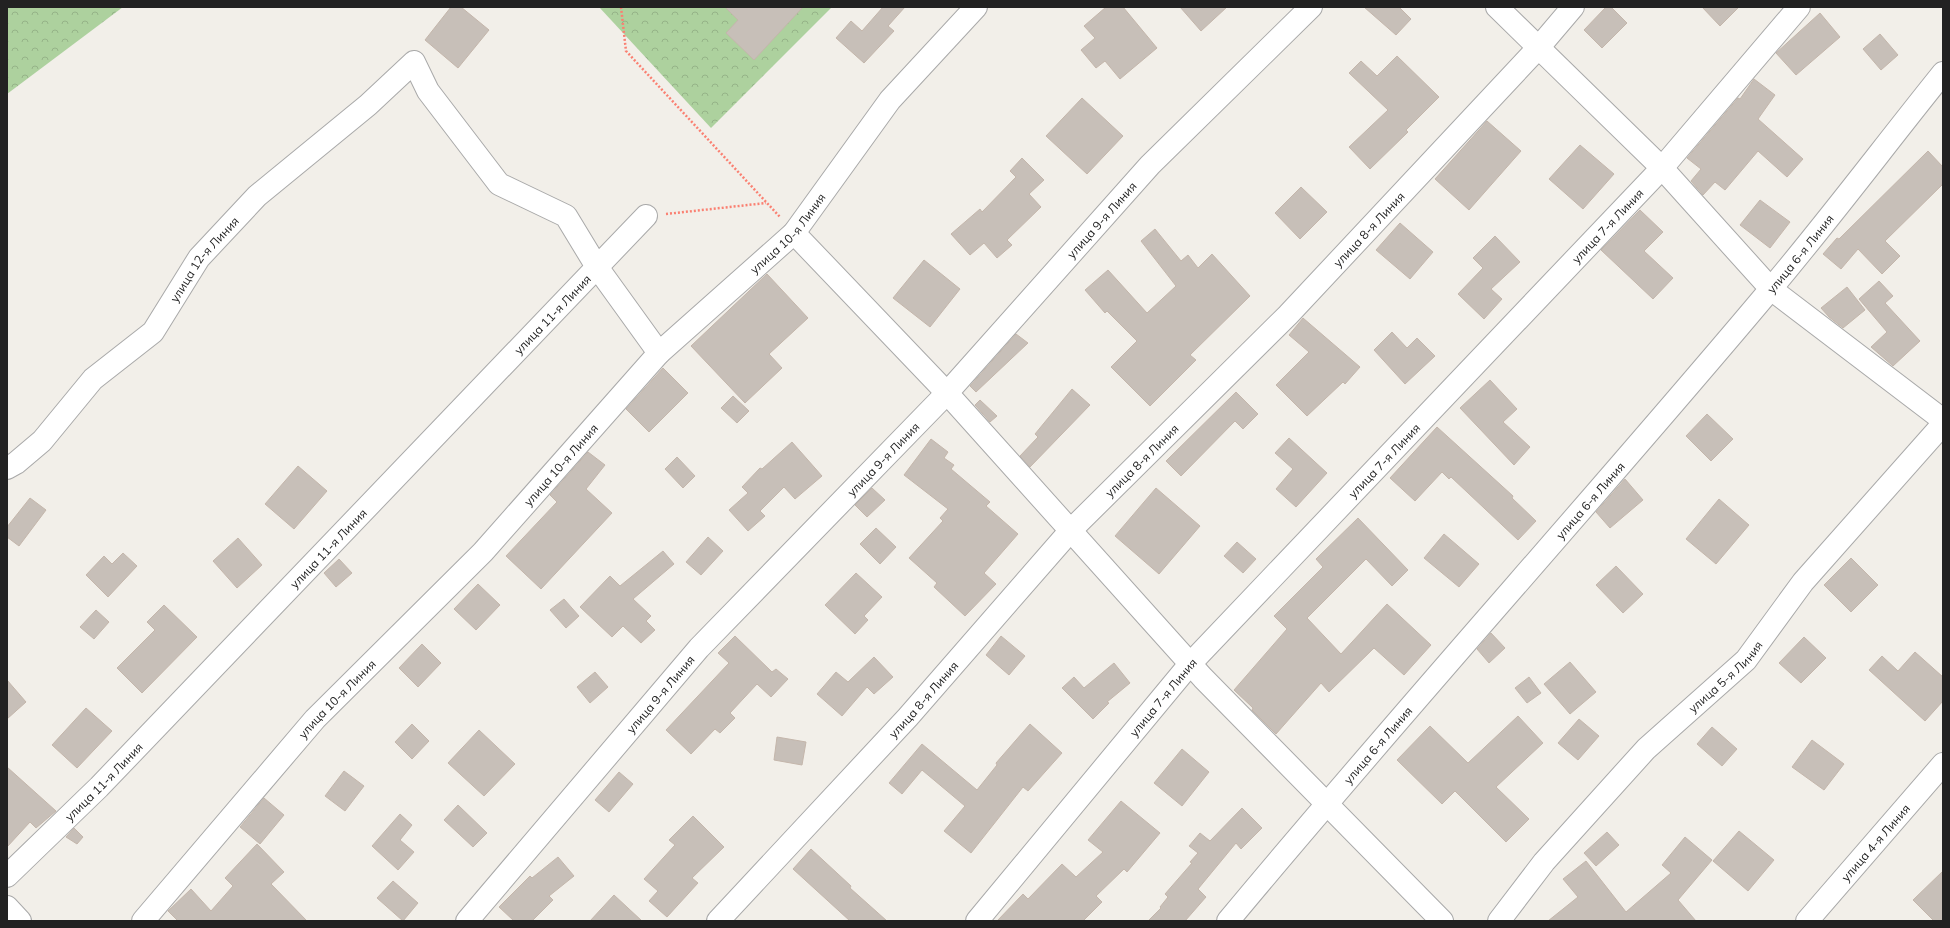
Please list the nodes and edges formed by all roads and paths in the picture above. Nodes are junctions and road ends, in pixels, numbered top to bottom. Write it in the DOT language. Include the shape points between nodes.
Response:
graph roads {
  1 [pos="621,7"];
  2 [pos="976,7"];
  3 [pos="1311,7"];
  4 [pos="1497,7"];
  5 [pos="1573,7"];
  6 [pos="1799,7"];
  7 [pos="1539,47"];
  8 [pos="1943,73"];
  9 [pos="1662,168"];
  10 [pos="766,203"];
  11 [pos="646,216"];
  12 [pos="794,232"];
  13 [pos="597,267"];
  14 [pos="1771,289"];
  15 [pos="659,353"];
  16 [pos="947,393"];
  17 [pos="1943,420"];
  18 [pos="1943,424"];
  19 [pos="7,468"];
  20 [pos="1071,530"];
  21 [pos="1190,664"];
  22 [pos="1943,764"];
  23 [pos="1326,804"];
  24 [pos="7,876"];
  25 [pos="7,907"];
  26 [pos="20,921"];
  27 [pos="142,921"];
  28 [pos="467,921"];
  29 [pos="718,921"];
  30 [pos="977,921"];
  31 [pos="1228,921"];
  32 [pos="1442,921"];
  33 [pos="1499,921"];
  34 [pos="1807,921"];
  1 -- 10 [label="path" via="626,51"];
  2 -- 12 [label="street, улица 10-я Линия" via="890,100"];
  3 -- 16 [label="street, улица 9-я Линия" via="1150,165"];
  4 -- 7 [label="street"];
  5 -- 7 [label="street, улица 8-я Линия"];
  6 -- 9 [label="street, улица 7-я Линия"];
  7 -- 9 [label="street"];
  7 -- 20 [label="street, улица 8-я Линия" via="1288,315"];
  8 -- 14 [label="street, улица 6-я Линия"];
  9 -- 14 [label="street"];
  9 -- 21 [label="street, улица 7-я Линия"];
  10 -- 11 [label="path"];
  10 -- 12 [label="path"];
  11 -- 13 [label="street, улица 11-я Линия"];
  12 -- 15 [label="street, улица 10-я Линия"];
  12 -- 16 [label="street"];
  13 -- 15 [label="street"];
  13 -- 19 [label="street, улица 12-я Линия" via="566,216 499,184 428,91 414,62 368,105 257,196 199,258 153,332 93,379 42,441"];
  13 -- 24 [label="street, улица 11-я Линия" via="104,781"];
  14 -- 17 [label="street"];
  14 -- 23 [label="street, улица 6-я Линия"];
  15 -- 27 [label="street, улица 10-я Линия" via="483,552 315,719"];
  16 -- 20 [label="street"];
  16 -- 28 [label="street, улица 9-я Линия" via="699,648"];
  18 -- 33 [label="street, улица 5-я Линия" via="1804,582 1746,660 1646,749 1544,862"];
  20 -- 21 [label="street"];
  20 -- 29 [label="street, улица 8-я Линия" via="908,717"];
  21 -- 23 [label="street"];
  21 -- 30 [label="street, улица 7-я Линия"];
  22 -- 34 [label="street, улица 4-я Линия"];
  23 -- 31 [label="street, улица 6-я Линия"];
  23 -- 32 [label="street"];
  25 -- 26 [label="street"];
}
